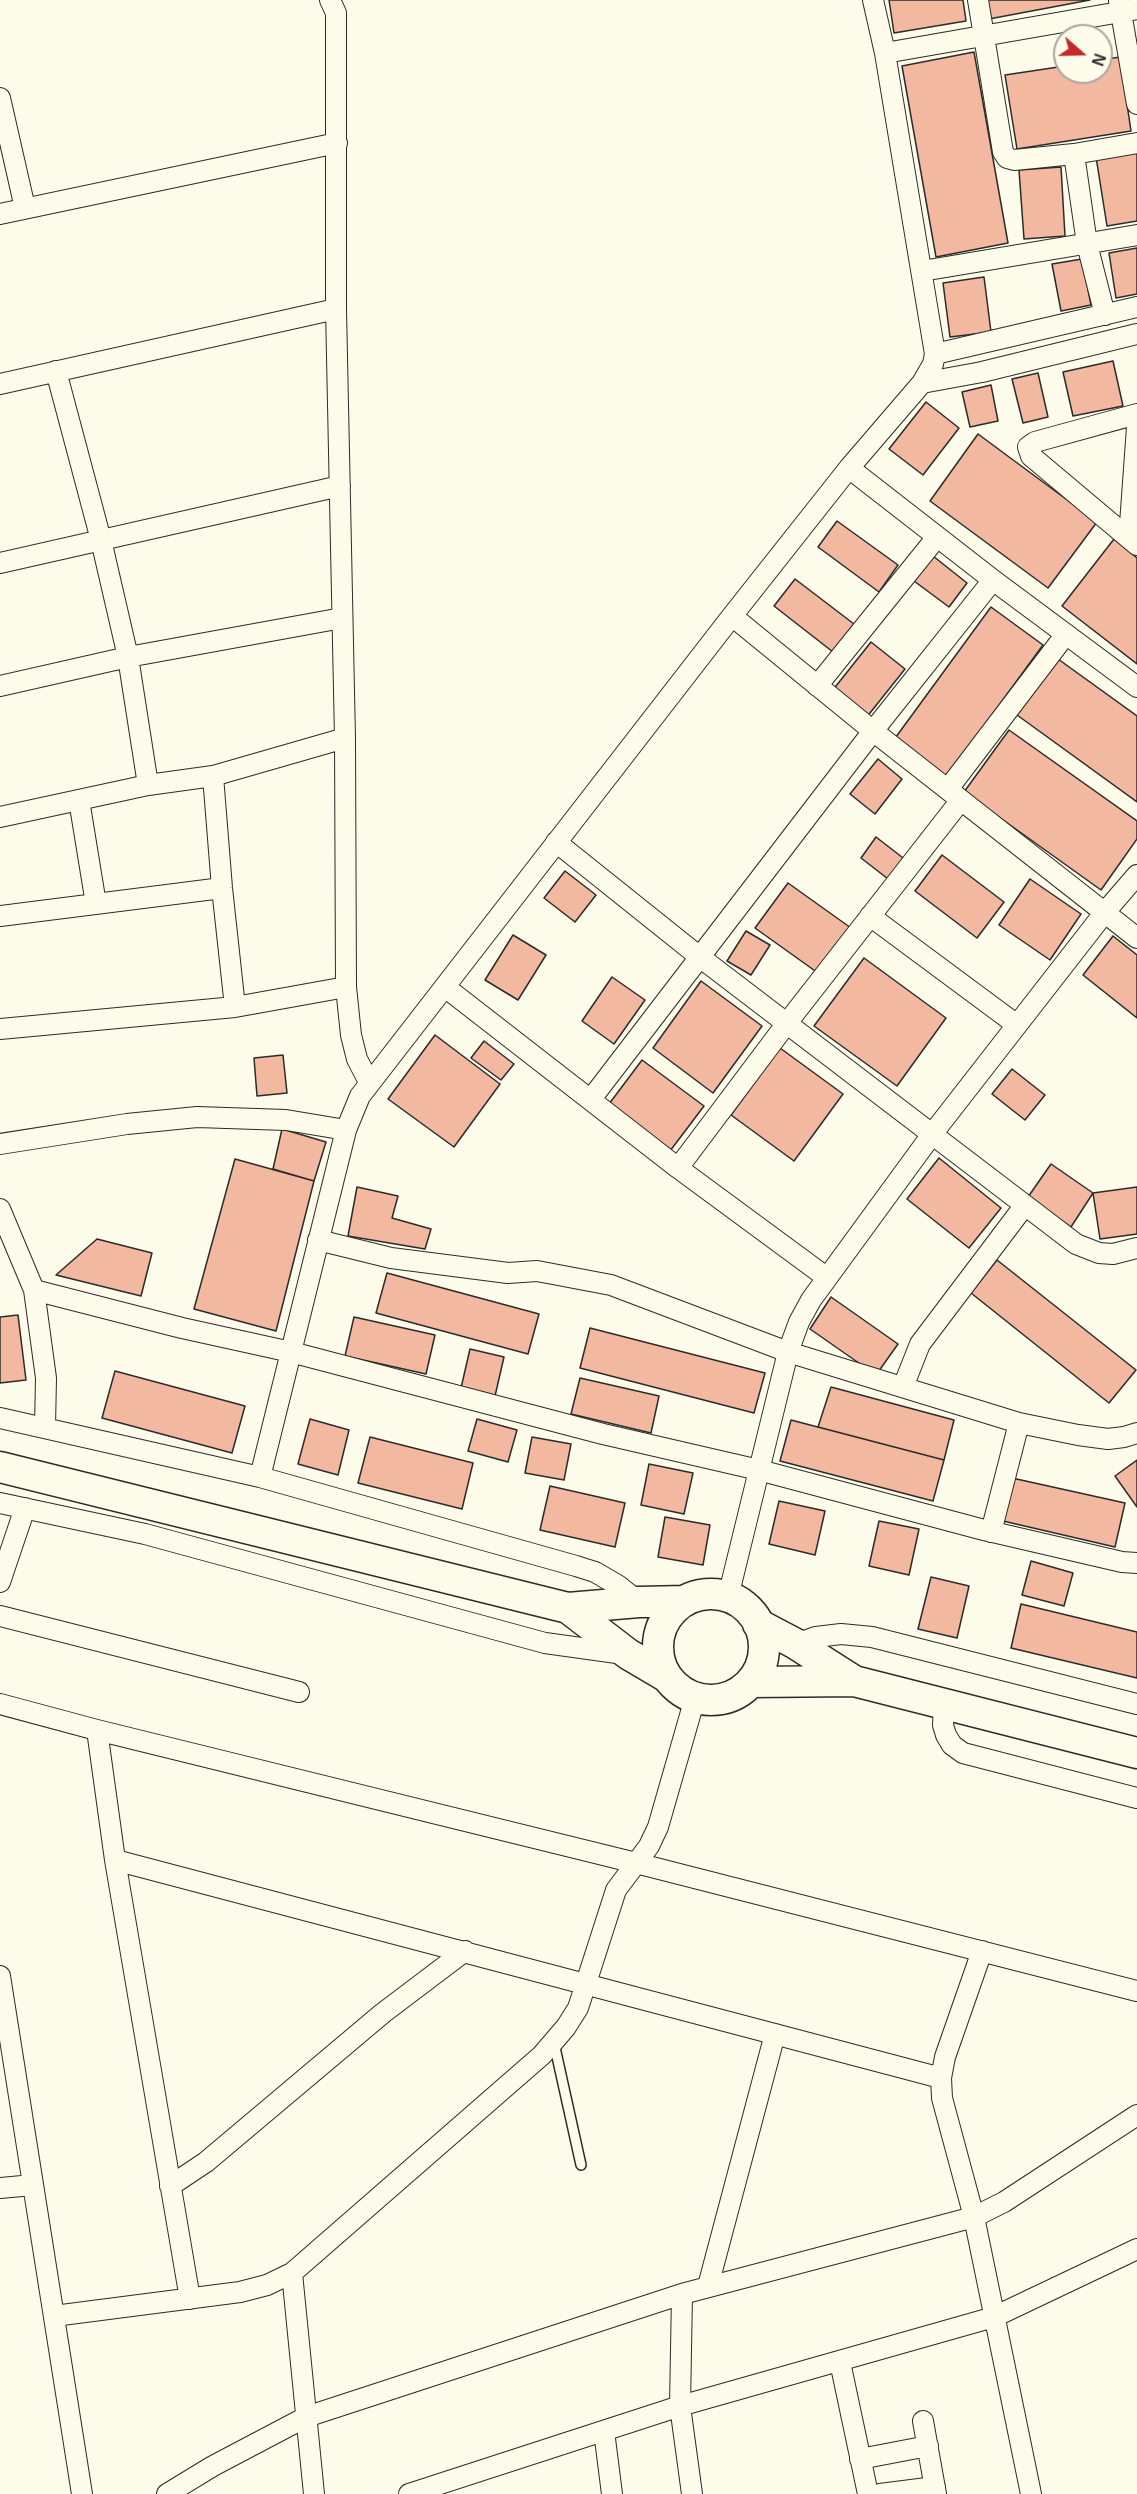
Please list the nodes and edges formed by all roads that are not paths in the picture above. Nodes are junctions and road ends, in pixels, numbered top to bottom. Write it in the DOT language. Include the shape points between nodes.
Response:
graph roads {
  1 [pos="330,0"];
  2 [pos="873,0"];
  3 [pos="978,0"];
  4 [pos="1126,7"];
  5 [pos="984,35"];
  6 [pos="885,53"];
  7 [pos="0,98"];
  8 [pos="1137,104"];
  9 [pos="337,143"];
  10 [pos="1137,143"];
  11 [pos="1074,154"];
  12 [pos="25,208"];
  13 [pos="0,214"];
  14 [pos="1137,235"];
  15 [pos="1087,244"];
  16 [pos="922,271"];
  17 [pos="1137,307"];
  18 [pos="336,309"];
  19 [pos="1105,315"];
  20 [pos="1137,334"];
  21 [pos="935,354"];
  22 [pos="57,371"];
  23 [pos="922,383"];
  24 [pos="0,384"];
  25 [pos="1137,414"];
  26 [pos="1137,427"];
  27 [pos="849,468"];
  28 [pos="340,486"];
  29 [pos="937,537"];
  30 [pos="101,540"];
  31 [pos="1133,541"];
  32 [pos="0,563"];
  33 [pos="993,580"];
  34 [pos="732,616"];
  35 [pos="342,618"];
  36 [pos="1066,634"];
  37 [pos="128,657"];
  38 [pos="0,686"];
  39 [pos="817,686"];
  40 [pos="1137,687"];
  41 [pos="873,731"];
  42 [pos="345,738"];
  43 [pos="213,777"];
  44 [pos="148,785"];
  45 [pos="954,795"];
  46 [pos="79,800"];
  47 [pos="0,817"];
  48 [pos="555,842"];
  49 [pos="1137,875"];
  50 [pos="222,888"];
  51 [pos="96,904"];
  52 [pos="1105,912"];
  53 [pos="0,916"];
  54 [pos="870,916"];
  55 [pos="1137,938"];
  56 [pos="701,958"];
  57 [pos="346,987"];
  58 [pos="445,987"];
  59 [pos="235,1007"];
  60 [pos="787,1023"];
  61 [pos="1017,1025"];
  62 [pos="0,1029"];
  63 [pos="369,1082"];
  64 [pos="591,1099"];
  65 [pos="346,1130"];
  66 [pos="933,1133"];
  67 [pos="0,1144"];
  68 [pos="678,1168"];
  69 [pos="1025,1205"];
  70 [pos="0,1209"];
  71 [pos="318,1240"];
  72 [pos="1137,1248"];
  73 [pos="826,1277"];
  74 [pos="34,1290"];
  75 [pos="291,1352"];
  76 [pos="788,1352"];
  77 [pos="903,1387"];
  78 [pos="0,1418"];
  79 [pos="1019,1423"];
  80 [pos="45,1427"];
  81 [pos="1137,1433"];
  82 [pos="0,1467"];
  83 [pos="759,1470"];
  84 [pos="260,1477"];
  85 [pos="0,1503"];
  86 [pos="25,1508"];
  87 [pos="991,1532"];
  88 [pos="1137,1563"];
  89 [pos="0,1582"];
  90 [pos="728,1597"];
  91 [pos="685,1601"];
  92 [pos="639,1602"];
  93 [pos="568,1608"];
  94 [pos="0,1616"];
  95 [pos="758,1624"];
  96 [pos="796,1644"];
  97 [pos="628,1654"];
  98 [pos="667,1677"];
  99 [pos="854,1681"];
  100 [pos="751,1682"];
  101 [pos="298,1692"];
  102 [pos="695,1698"];
  103 [pos="944,1703"];
  104 [pos="0,1704"];
  105 [pos="1137,1704"];
  106 [pos="97,1730"];
  107 [pos="1137,1753"];
  108 [pos="1137,1798"];
  109 [pos="115,1860"];
  110 [pos="636,1863"];
  111 [pos="465,1951"];
  112 [pos="982,1952"];
  113 [pos="0,1976"];
  114 [pos="587,1983"];
  115 [pos="1137,1991"];
  116 [pos="775,2034"];
  117 [pos="554,2043"];
  118 [pos="941,2078"];
  119 [pos="1137,2115"];
  120 [pos="165,2153"];
  121 [pos="206,2162"];
  122 [pos="581,2165"];
  123 [pos="33,2185"];
  124 [pos="170,2186"];
  125 [pos="0,2188"];
  126 [pos="974,2217"];
  127 [pos="1137,2249"];
  128 [pos="292,2273"];
  129 [pos="708,2286"];
  130 [pos="682,2294"];
  131 [pos="190,2299"];
  132 [pos="54,2316"];
  133 [pos="994,2318"];
  134 [pos="840,2362"];
  135 [pos="680,2406"];
  136 [pos="306,2417"];
  137 [pos="923,2421"];
  138 [pos="604,2431"];
  139 [pos="928,2446"];
  140 [pos="860,2459"];
  141 [pos="936,2490"];
  142 [pos="82,2494"];
  143 [pos="167,2494"];
  144 [pos="314,2494"];
  145 [pos="409,2494"];
  146 [pos="612,2494"];
  147 [pos="692,2494"];
  148 [pos="868,2494"];
  149 [pos="880,2494"];
  150 [pos="1030,2494"];
  1 -- 9 [label="street" via="336,13"];
  2 -- 6 [label="street"];
  3 -- 5 [label="street"];
  4 -- 5 [label="street"];
  4 -- 8 [label="street"];
  5 -- 6 [label="street"];
  5 -- 11 [label="street" via="1005,156 1014,160"];
  6 -- 16 [label="street"];
  7 -- 12 [label="street"];
  9 -- 12 [label="street"];
  9 -- 18 [label="street"];
  10 -- 11 [label="street"];
  11 -- 15 [label="street"];
  12 -- 13 [label="street"];
  14 -- 15 [label="street"];
  15 -- 16 [label="street"];
  15 -- 19 [label="street"];
  16 -- 21 [label="street"];
  17 -- 19 [label="street"];
  18 -- 22 [label="street"];
  18 -- 28 [label="street"];
  19 -- 21 [label="street"];
  20 -- 23 [label="street"];
  21 -- 23 [label="street"];
  22 -- 24 [label="street"];
  22 -- 30 [label="street"];
  23 -- 27 [label="street"];
  25 -- 31 [label="street" via="1028,447 1031,456"];
  26 -- 31 [label="street"];
  27 -- 29 [label="street"];
  27 -- 34 [label="street"];
  28 -- 30 [label="street"];
  28 -- 35 [label="street"];
  29 -- 33 [label="street"];
  29 -- 39 [label="street"];
  30 -- 32 [label="street"];
  30 -- 37 [label="street"];
  33 -- 36 [label="street"];
  33 -- 41 [label="street"];
  34 -- 39 [label="street"];
  34 -- 48 [label="street"];
  35 -- 37 [label="street"];
  35 -- 42 [label="street"];
  36 -- 40 [label="street"];
  36 -- 45 [label="street"];
  37 -- 38 [label="street"];
  37 -- 44 [label="street"];
  39 -- 41 [label="street"];
  41 -- 45 [label="street"];
  41 -- 56 [label="street"];
  42 -- 43 [label="street"];
  42 -- 57 [label="street"];
  43 -- 44 [label="street"];
  43 -- 50 [label="street"];
  44 -- 46 [label="street"];
  45 -- 52 [label="street"];
  45 -- 54 [label="street"];
  46 -- 47 [label="street"];
  46 -- 51 [label="street"];
  48 -- 56 [label="street"];
  48 -- 58 [label="street"];
  49 -- 52 [label="street"];
  50 -- 51 [label="street"];
  50 -- 59 [label="street"];
  51 -- 53 [label="street"];
  52 -- 55 [label="street"];
  52 -- 61 [label="street"];
  54 -- 60 [label="street"];
  54 -- 61 [label="street"];
  56 -- 60 [label="street"];
  56 -- 64 [label="street"];
  57 -- 59 [label="street"];
  57 -- 63 [label="street" via="355,1051"];
  58 -- 63 [label="street"];
  58 -- 64 [label="street"];
  59 -- 62 [label="street"];
  60 -- 66 [label="street"];
  60 -- 68 [label="street"];
  61 -- 66 [label="street"];
  63 -- 65 [label="street"];
  64 -- 68 [label="street"];
  65 -- 67 [label="street" via="286,1120 197,1117"];
  65 -- 71 [label="street"];
  66 -- 69 [label="street"];
  66 -- 73 [label="street"];
  68 -- 73 [label="street"];
  69 -- 72 [label="street" via="1086,1250 1113,1254"];
  69 -- 77 [label="street" via="925,1337"];
  70 -- 74 [label="street"];
  71 -- 75 [label="street"];
  71 -- 76 [label="street" via="391,1258 498,1272 537,1271 611,1285"];
  73 -- 76 [label="street"];
  74 -- 75 [label="street"];
  74 -- 80 [label="street" via="46,1378"];
  75 -- 83 [label="street" via="603,1434"];
  75 -- 84 [label="street"];
  76 -- 77 [label="street"];
  76 -- 83 [label="street"];
  77 -- 79 [label="street"];
  78 -- 80 [label="street"];
  79 -- 81 [label="street" via="1108,1438"];
  79 -- 87 [label="street"];
  80 -- 84 [label="street"];
  82 -- 93 [label="main road"];
  83 -- 87 [label="street"];
  83 -- 90 [label="street"];
  84 -- 92 [label="street" via="595,1572"];
  85 -- 86 [label="street"];
  86 -- 89 [label="street"];
  86 -- 97 [label="street" via="145,1534 545,1643"];
  87 -- 88 [label="street"];
  90 -- 91 [label="main road" via="706,1594"];
  90 -- 95 [label="main road" via="746,1607"];
  91 -- 92 [label="main road"];
  91 -- 98 [label="main road" via="662,1627 658,1644"];
  92 -- 93 [label="main road"];
  93 -- 97 [label="main road"];
  94 -- 101 [label="street"];
  95 -- 96 [label="main road"];
  95 -- 100 [label="main road" via="763,1654"];
  96 -- 99 [label="main road"];
  96 -- 105 [label="street" via="841,1634 872,1638"];
  97 -- 98 [label="main road"];
  98 -- 102 [label="main road" via="684,1694"];
  99 -- 100 [label="main road"];
  99 -- 103 [label="main road"];
  100 -- 102 [label="main road" via="725,1699"];
  102 -- 110 [label="street" via="658,1827"];
  103 -- 107 [label="main road"];
  103 -- 108 [label="street" via="946,1735 963,1753"];
  104 -- 106 [label="street"];
  106 -- 109 [label="street"];
  106 -- 110 [label="street"];
  109 -- 111 [label="street"];
  109 -- 120 [label="street"];
  110 -- 112 [label="street"];
  110 -- 114 [label="street" via="611,1902"];
  111 -- 114 [label="street"];
  111 -- 121 [label="street" via="383,2013"];
  112 -- 115 [label="street"];
  112 -- 118 [label="street"];
  113 -- 123 [label="street"];
  114 -- 116 [label="street"];
  114 -- 117 [label="street" via="578,2008"];
  116 -- 118 [label="street"];
  116 -- 129 [label="street"];
  117 -- 122 [label="lane"];
  117 -- 128 [label="street"];
  118 -- 126 [label="street" via="944,2107"];
  119 -- 126 [label="street" via="1004,2202"];
  120 -- 121 [label="street"];
  120 -- 124 [label="street"];
  121 -- 124 [label="street"];
  123 -- 125 [label="street"];
  123 -- 132 [label="street"];
  124 -- 131 [label="street"];
  126 -- 129 [label="street"];
  126 -- 133 [label="street"];
  127 -- 133 [label="street"];
  128 -- 131 [label="street" via="267,2286"];
  128 -- 136 [label="street"];
  129 -- 130 [label="street"];
  130 -- 135 [label="street"];
  130 -- 136 [label="street"];
  131 -- 132 [label="street"];
  132 -- 142 [label="street"];
  133 -- 134 [label="street"];
  133 -- 150 [label="street"];
  134 -- 135 [label="street"];
  134 -- 140 [label="street"];
  135 -- 138 [label="street"];
  135 -- 147 [label="street"];
  136 -- 143 [label="street"];
  136 -- 144 [label="street"];
  137 -- 139 [label="street"];
  138 -- 145 [label="street"];
  138 -- 146 [label="street"];
  139 -- 140 [label="street"];
  139 -- 141 [label="street"];
  140 -- 148 [label="street"];
  141 -- 149 [label="street"];
}
